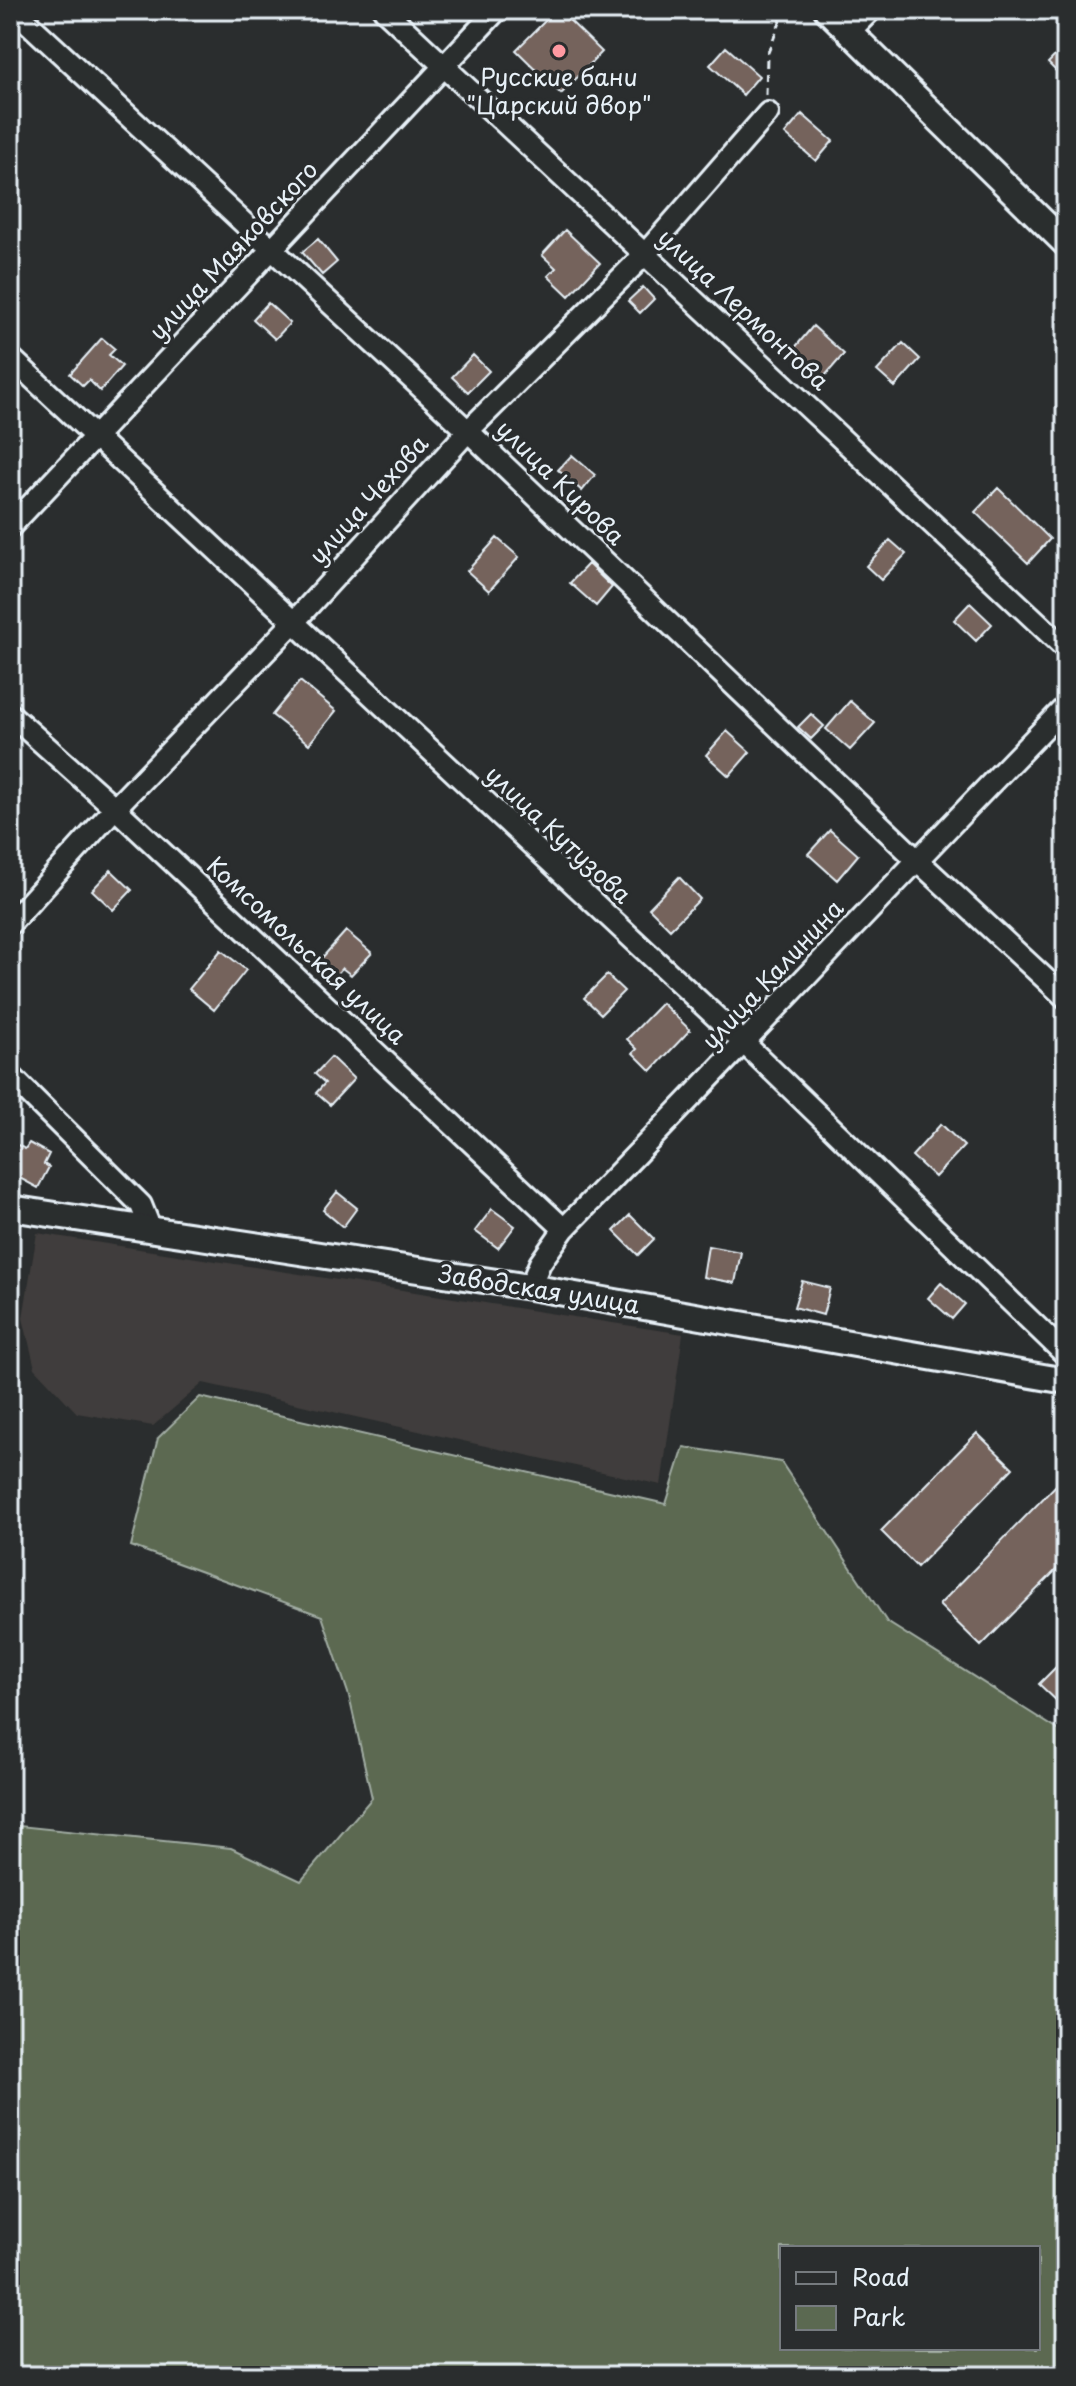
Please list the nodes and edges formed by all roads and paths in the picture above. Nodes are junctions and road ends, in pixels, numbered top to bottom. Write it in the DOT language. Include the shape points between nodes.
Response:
graph roads {
  1 [pos="14,10"];
  2 [pos="384,10"];
  3 [pos="497,10"];
  4 [pos="785,10"];
  5 [pos="827,10"];
  6 [pos="871,10"];
  7 [pos="849,32"];
  8 [pos="444,66"];
  9 [pos="768,113"];
  10 [pos="1066,244"];
  11 [pos="272,248"];
  12 [pos="645,254"];
  13 [pos="10,357"];
  14 [pos="468,431"];
  15 [pos="95,437"];
  16 [pos="10,527"];
  17 [pos="293,623"];
  18 [pos="1066,649"];
  19 [pos="1066,706"];
  20 [pos="10,714"];
  21 [pos="115,808"];
  22 [pos="917,860"];
  23 [pos="10,924"];
  24 [pos="1066,998"];
  25 [pos="745,1044"];
  26 [pos="10,1075"];
  27 [pos="10,1208"];
  28 [pos="564,1229"];
  29 [pos="151,1230"];
  30 [pos="530,1287"];
  31 [pos="1066,1355"];
  32 [pos="1066,1381"];
  1 -- 11 [label="street, улица Кирова"];
  2 -- 8 [label="street, улица Лермонтова"];
  3 -- 8 [label="street, улица Маяковского"];
  4 -- 9 [label="path" via="767,55"];
  5 -- 7 [label="street"];
  6 -- 7 [label="street"];
  7 -- 10 [label="street"];
  8 -- 11 [label="street, улица Маяковского"];
  8 -- 12 [label="street, улица Лермонтова"];
  9 -- 12 [label="street, улица Чехова"];
  11 -- 14 [label="street, улица Кирова"];
  11 -- 15 [label="street, улица Маяковского"];
  12 -- 14 [label="street, улица Чехова"];
  12 -- 18 [label="street, улица Лермонтова"];
  13 -- 15 [label="street, улица Кутузова"];
  14 -- 17 [label="street, улица Чехова"];
  14 -- 22 [label="street, улица Кирова"];
  15 -- 16 [label="street, улица Маяковского"];
  15 -- 17 [label="street, улица Кутузова"];
  17 -- 21 [label="street, улица Чехова"];
  17 -- 25 [label="street, улица Кутузова"];
  19 -- 22 [label="street, улица Калинина"];
  20 -- 21 [label="street, Комсомольская улица"];
  21 -- 23 [label="street, улица Чехова"];
  21 -- 28 [label="street, Комсомольская улица"];
  22 -- 24 [label="street, улица Кирова"];
  22 -- 25 [label="street, улица Калинина"];
  25 -- 28 [label="street, улица Калинина"];
  25 -- 31 [label="street, улица Кутузова"];
  26 -- 29 [label="street" via="141,1205"];
  27 -- 29 [label="street, Заводская улица"];
  28 -- 30 [label="street, улица Калинина"];
  29 -- 30 [label="street, Заводская улица"];
  30 -- 32 [label="street, Заводская улица"];
}
